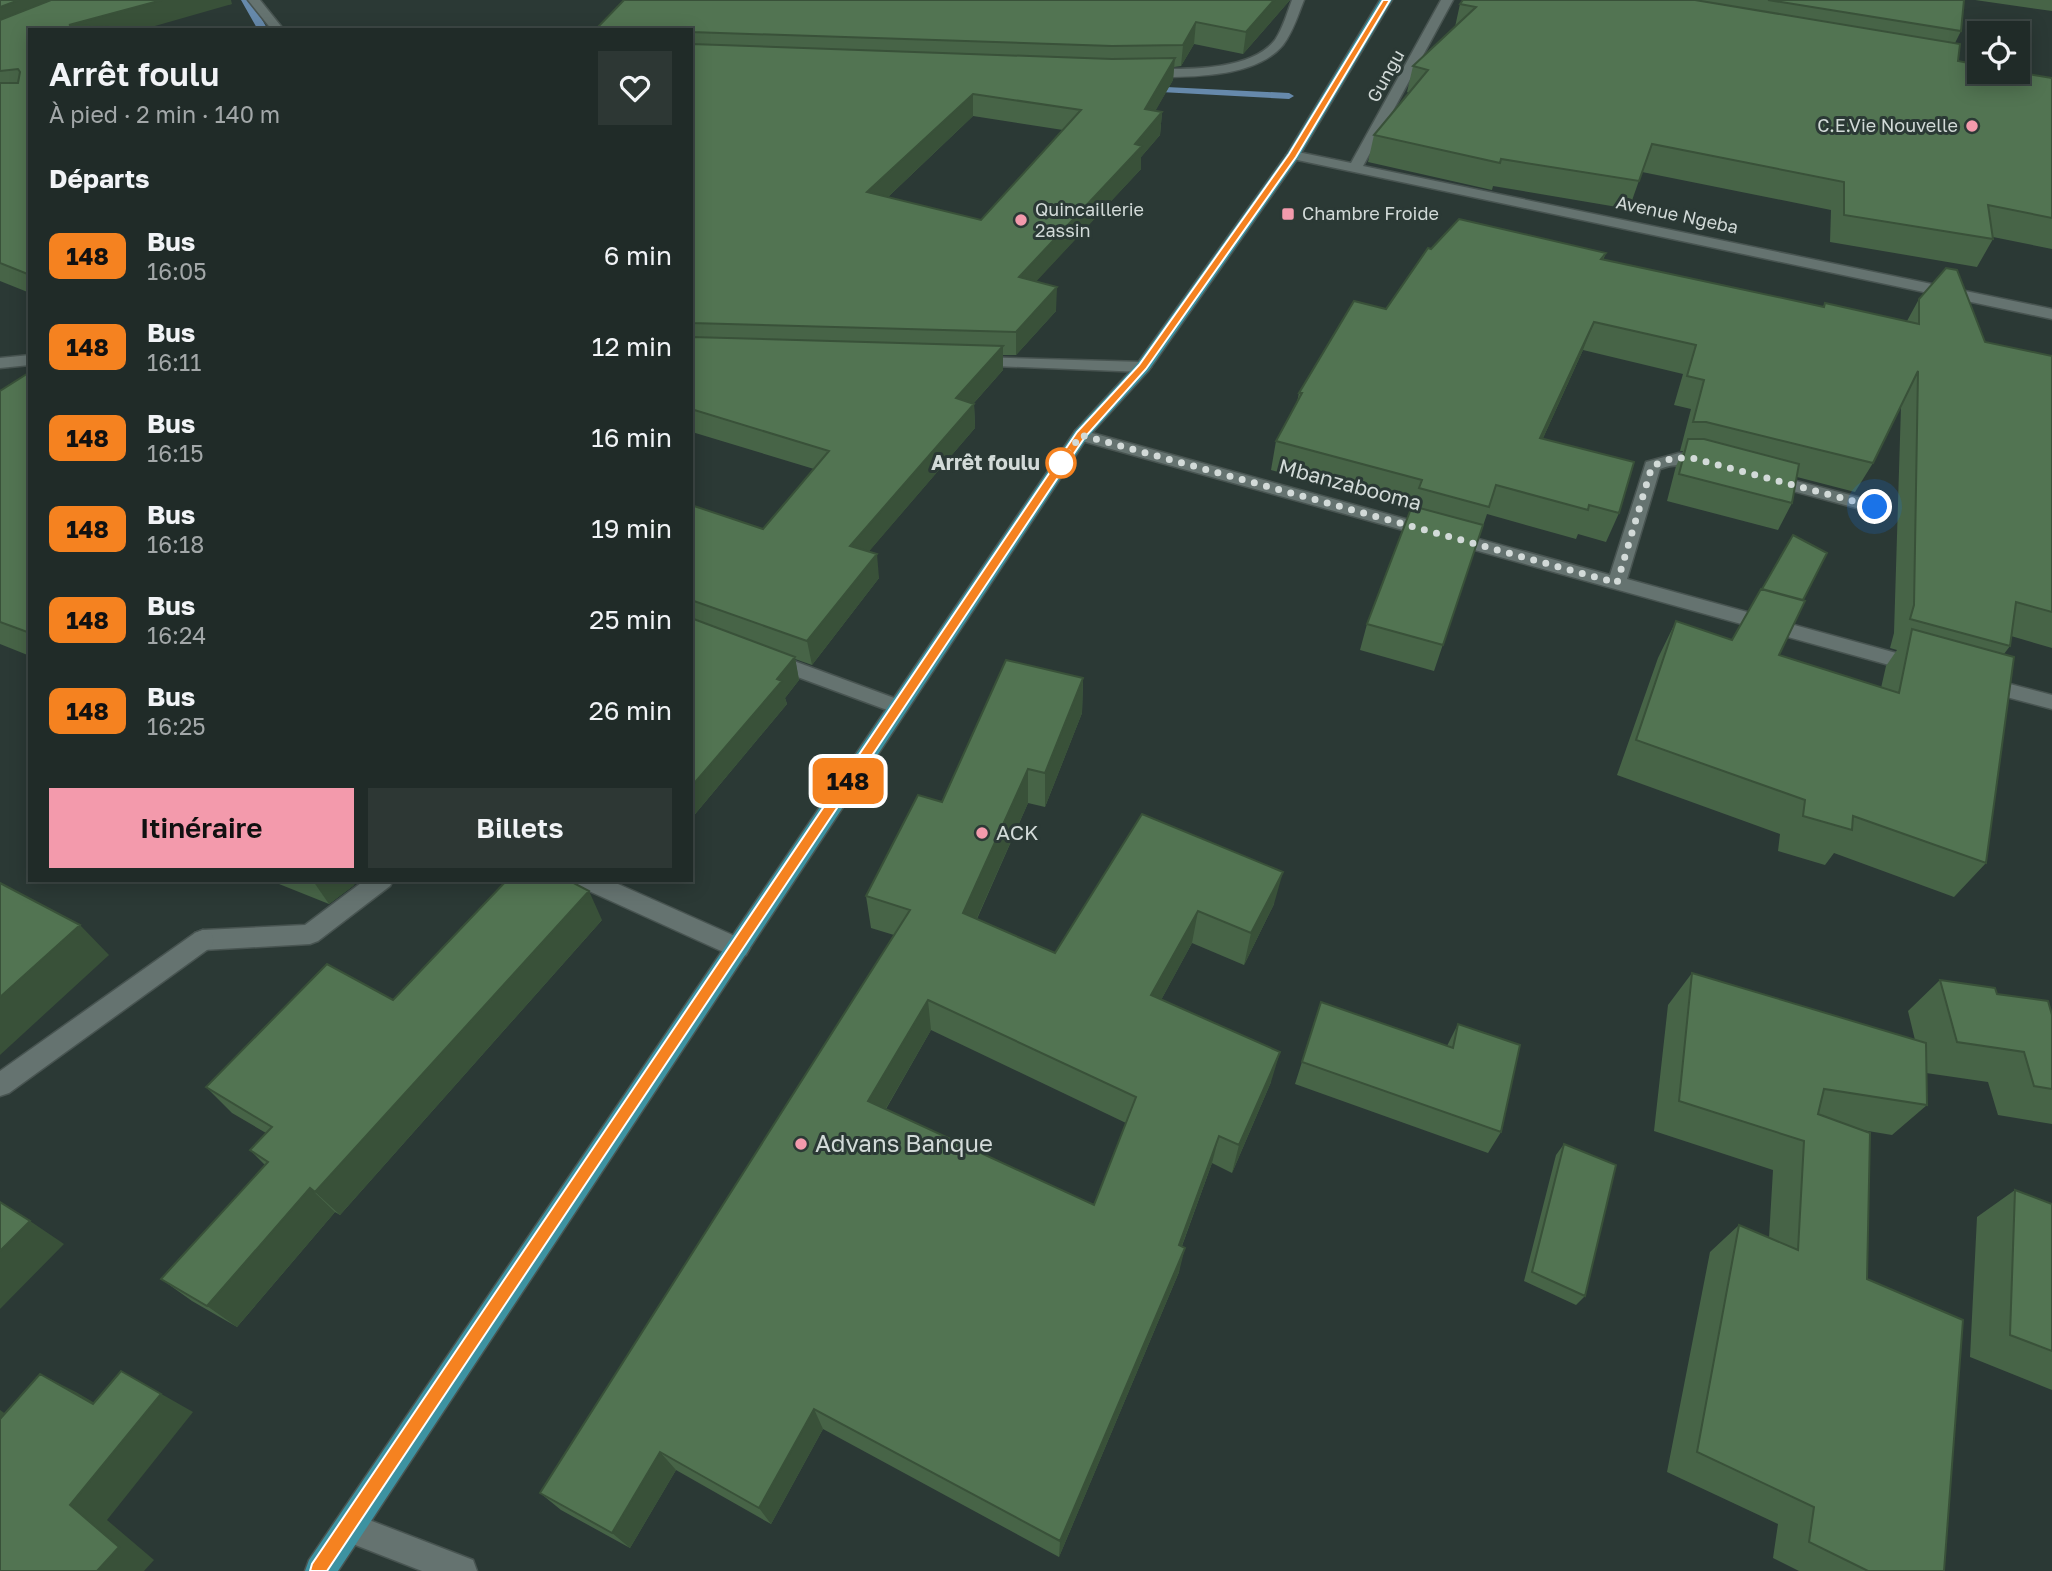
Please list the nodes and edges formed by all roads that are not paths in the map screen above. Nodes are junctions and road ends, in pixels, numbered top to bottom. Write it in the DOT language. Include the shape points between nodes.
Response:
graph roads {
  1 [pos="254,0"];
  2 [pos="1298,0"];
  3 [pos="1386,0"];
  4 [pos="1447,0"];
  5 [pos="276,28"];
  6 [pos="1137,74"];
  7 [pos="1293,155"];
  8 [pos="1355,168"];
  9 [pos="2052,314"];
  10 [pos="26,361"];
  11 [pos="965,362"];
  12 [pos="0,363"];
  13 [pos="1143,367"];
  14 [pos="0,376"];
  15 [pos="1081,435"];
  16 [pos="1718,465"];
  17 [pos="1757,475"];
  18 [pos="1875,507"];
  19 [pos="1617,583"];
  20 [pos="756,654"];
  21 [pos="1937,671"];
  22 [pos="1963,678"];
  23 [pos="2052,702"];
  24 [pos="898,706"];
  25 [pos="379,882"];
  26 [pos="590,882"];
  27 [pos="738,948"];
  28 [pos="0,1085"];
  29 [pos="351,1528"];
  30 [pos="320,1571"];
  31 [pos="462,1571"];
  1 -- 5 [label="street"];
  2 -- 6 [label="street" via="1275,47 1249,63 1189,73"];
  3 -- 7 [label="highway"];
  4 -- 8 [label="street, Gungu"];
  7 -- 8 [label="street, Avenue Ngeba"];
  7 -- 13 [label="highway"];
  8 -- 9 [label="street, Avenue Ngeba"];
  10 -- 12 [label="street"];
  10 -- 14 [label="street"];
  11 -- 13 [label="street"];
  13 -- 15 [label="highway"];
  15 -- 19 [label="street, Mbanzabooma"];
  15 -- 24 [label="highway"];
  16 -- 19 [label="street" via="1673,458 1652,466"];
  17 -- 18 [label="street"];
  19 -- 21 [label="street, Mbanzabooma"];
  20 -- 24 [label="street"];
  22 -- 23 [label="street"];
  24 -- 27 [label="highway"];
  25 -- 28 [label="street" via="310,934 202,940"];
  26 -- 27 [label="street"];
  27 -- 29 [label="highway"];
  29 -- 30 [label="highway"];
  29 -- 31 [label="street"];
}
